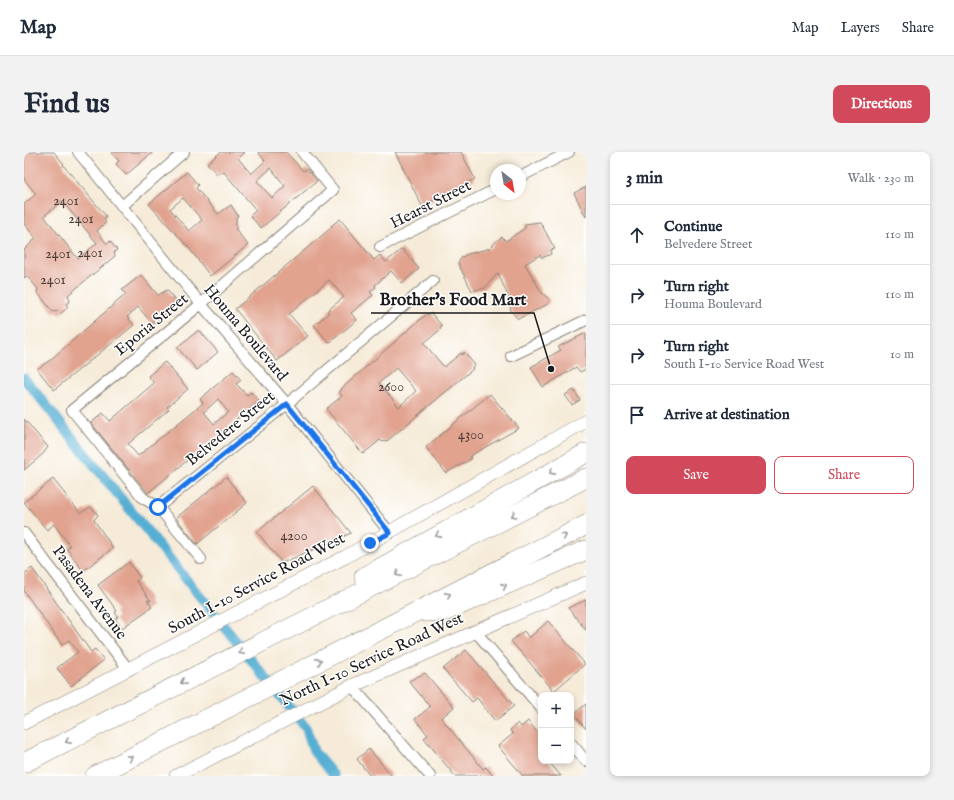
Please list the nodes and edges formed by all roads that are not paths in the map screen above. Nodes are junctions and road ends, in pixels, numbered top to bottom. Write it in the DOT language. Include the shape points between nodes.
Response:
graph roads {
  1 [pos="78,152"];
  2 [pos="184,152"];
  3 [pos="302,152"];
  4 [pos="569,152"];
  5 [pos="526,174"];
  6 [pos="490,192"];
  7 [pos="122,206"];
  8 [pos="380,247"];
  9 [pos="433,281"];
  10 [pos="201,304"];
  11 [pos="586,320"];
  12 [pos="511,356"];
  13 [pos="287,404"];
  14 [pos="586,421"];
  15 [pos="586,453"];
  16 [pos="586,478"];
  17 [pos="158,507"];
  18 [pos="586,526"];
  19 [pos="24,533"];
  20 [pos="390,533"];
  21 [pos="586,550"];
  22 [pos="201,559"];
  23 [pos="586,583"];
  24 [pos="340,603"];
  25 [pos="414,613"];
  26 [pos="475,631"];
  27 [pos="129,670"];
  28 [pos="352,686"];
  29 [pos="538,704"];
  30 [pos="24,723"];
  31 [pos="574,747"];
  32 [pos="586,761"];
  33 [pos="24,763"];
  34 [pos="95,776"];
  35 [pos="176,776"];
  36 [pos="430,776"];
  1 -- 7 [label="street, Houma Boulevard"];
  2 -- 7 [label="street"];
  3 -- 10 [label="street, Eporia Street" via="332,190"];
  4 -- 5 [label="street"];
  6 -- 8 [label="street, Hearst Street"];
  7 -- 10 [label="street, Houma Boulevard"];
  9 -- 13 [label="street, Belvedere Street"];
  10 -- 13 [label="street, Houma Boulevard"];
  10 -- 17 [label="street, Eporia Street" via="72,410 143,498"];
  11 -- 12 [label="street"];
  13 -- 17 [label="street, Belvedere Street"];
  13 -- 20 [label="street, Houma Boulevard"];
  14 -- 20 [label="street, South I-10 Service Road West"];
  15 -- 24 [label="highway, one-way" via="361,579"];
  16 -- 24 [label="highway, one-way"];
  17 -- 22 [label="street"];
  25 -- 18 [label="highway, one-way"];
  19 -- 27 [label="street, Pasadena Avenue"];
  20 -- 27 [label="street, South I-10 Service Road West"];
  25 -- 21 [label="highway, one-way" via="446,611"];
  23 -- 26 [label="street, North I-10 Service Road West"];
  24 -- 33 [label="highway, one-way"];
  34 -- 25 [label="highway, one-way"];
  26 -- 28 [label="street, North I-10 Service Road West"];
  26 -- 29 [label="street"];
  27 -- 30 [label="street, South I-10 Service Road West"];
  28 -- 35 [label="street, North I-10 Service Road West"];
  28 -- 36 [label="street"];
  31 -- 32 [label="street"];
}
